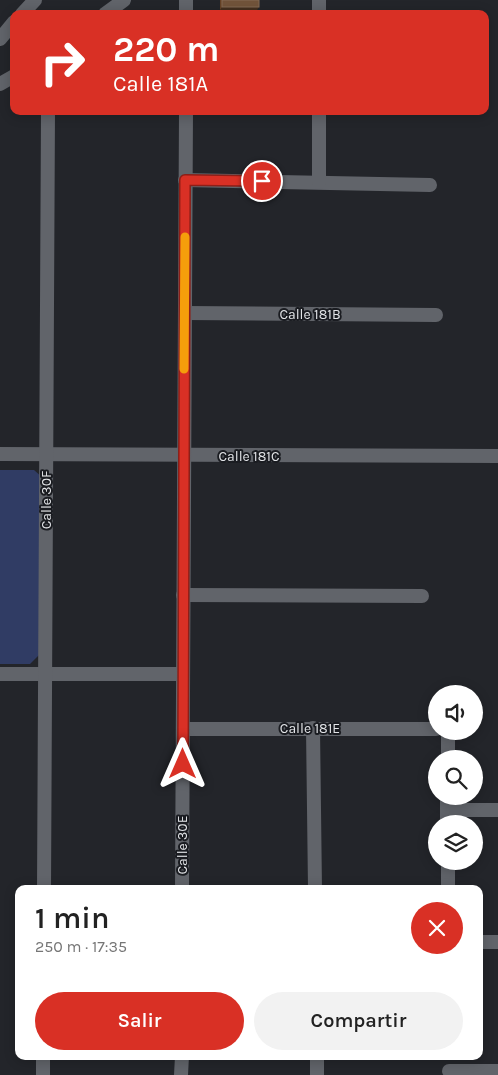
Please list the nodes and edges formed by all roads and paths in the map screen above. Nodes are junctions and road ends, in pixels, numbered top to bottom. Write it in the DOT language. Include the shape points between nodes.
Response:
graph roads {
  1 [pos="35,0"];
  2 [pos="124,0"];
  3 [pos="26,10"];
  4 [pos="110,10"];
  5 [pos="10,27"];
  6 [pos="0,39"];
  7 [pos="48,115"];
  8 [pos="186,115"];
  9 [pos="319,115"];
  10 [pos="185,180"];
  11 [pos="319,182"];
  12 [pos="430,185"];
  13 [pos="185,313"];
  14 [pos="436,315"];
  15 [pos="0,454"];
  16 [pos="46,455"];
  17 [pos="184,456"];
  18 [pos="498,456"];
  19 [pos="184,595"];
  20 [pos="422,596"];
  21 [pos="0,674"];
  22 [pos="45,674"];
  23 [pos="183,674"];
  24 [pos="313,728"];
  25 [pos="428,728"];
  26 [pos="183,729"];
  27 [pos="447,810"];
  28 [pos="498,810"];
  29 [pos="448,870"];
  30 [pos="44,885"];
  31 [pos="182,885"];
  32 [pos="315,885"];
  33 [pos="448,885"];
  34 [pos="483,942"];
  35 [pos="498,942"];
  36 [pos="43,1060"];
  37 [pos="182,1060"];
  38 [pos="317,1060"];
  39 [pos="449,1060"];
  40 [pos="498,1071"];
  41 [pos="449,1073"];
  42 [pos="43,1075"];
  43 [pos="182,1075"];
  44 [pos="317,1075"];
  1 -- 3 [label="street"];
  2 -- 4 [label="street"];
  5 -- 6 [label="street"];
  7 -- 16 [label="street, Calle 30F"];
  8 -- 10 [label="street, Calle 30E"];
  9 -- 11 [label="street"];
  10 -- 11 [label="street"];
  10 -- 13 [label="street, Calle 30E"];
  11 -- 12 [label="street"];
  13 -- 14 [label="street, Calle 181B"];
  13 -- 17 [label="street, Calle 30E"];
  15 -- 16 [label="street, Calle 181C"];
  16 -- 17 [label="street, Calle 181C"];
  16 -- 22 [label="street, Calle 30F"];
  17 -- 18 [label="street, Calle 181C"];
  17 -- 19 [label="street, Calle 30E"];
  19 -- 20 [label="street"];
  19 -- 23 [label="street, Calle 30E"];
  21 -- 22 [label="street"];
  22 -- 23 [label="street"];
  22 -- 30 [label="street, Calle 30F"];
  23 -- 26 [label="street, Calle 30E"];
  24 -- 25 [label="street, Calle 181E"];
  24 -- 26 [label="street, Calle 181E"];
  24 -- 32 [label="street"];
  26 -- 31 [label="street, Calle 30E"];
  27 -- 28 [label="street"];
  29 -- 33 [label="street"];
  34 -- 35 [label="street"];
  36 -- 42 [label="street"];
  37 -- 43 [label="street"];
  38 -- 44 [label="street"];
  39 -- 41 [label="street"];
  40 -- 41 [label="street"];
}
